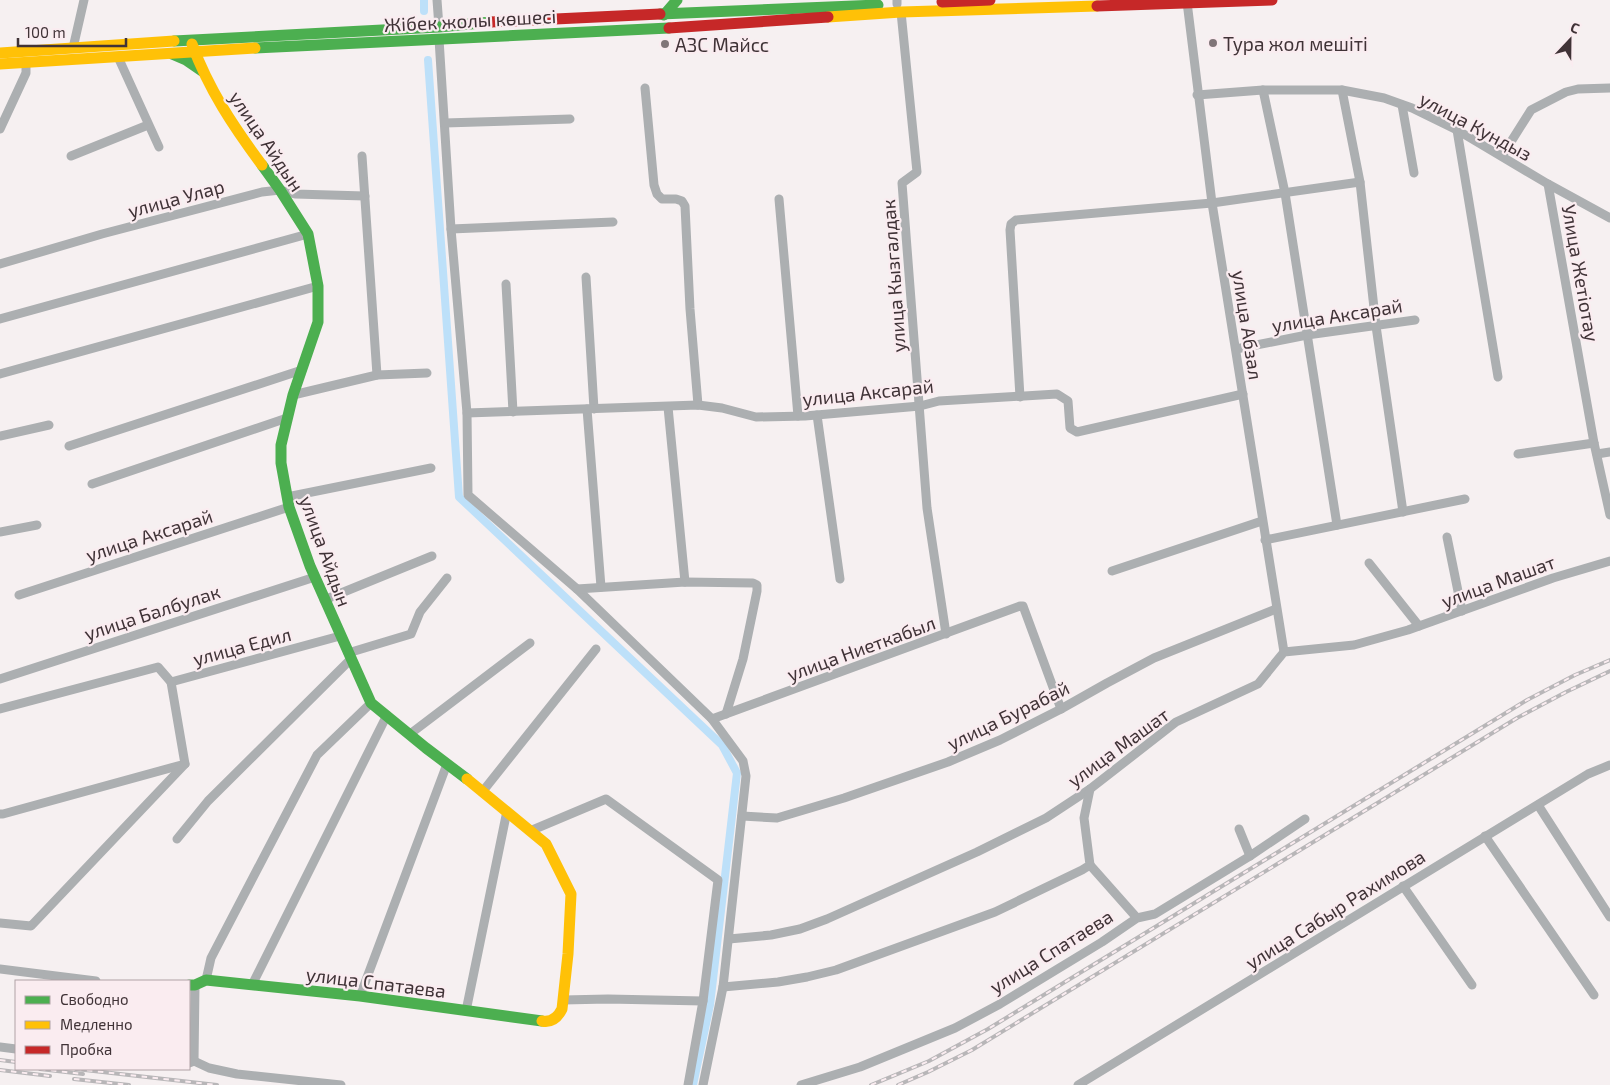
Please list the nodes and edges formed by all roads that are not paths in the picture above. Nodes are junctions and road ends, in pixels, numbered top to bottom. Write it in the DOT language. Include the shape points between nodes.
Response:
graph roads {
  1 [pos="84,0"];
  2 [pos="437,0"];
  3 [pos="677,0"];
  4 [pos="696,0"];
  5 [pos="715,0"];
  6 [pos="729,0"];
  7 [pos="990,0"];
  8 [pos="1269,0"];
  9 [pos="1187,2"];
  10 [pos="899,5"];
  11 [pos="742,10"];
  12 [pos="718,12"];
  13 [pos="699,13"];
  14 [pos="664,15"];
  15 [pos="720,24"];
  16 [pos="702,26"];
  17 [pos="439,27"];
  18 [pos="439,39"];
  19 [pos="193,46"];
  20 [pos="73,48"];
  21 [pos="0,53"];
  22 [pos="170,53"];
  23 [pos="118,56"];
  24 [pos="26,63"];
  25 [pos="0,64"];
  26 [pos="202,71"];
  27 [pos="645,88"];
  28 [pos="1610,88"];
  29 [pos="1262,90"];
  30 [pos="1342,90"];
  31 [pos="1197,95"];
  32 [pos="1402,105"];
  33 [pos="570,119"];
  34 [pos="444,123"];
  35 [pos="148,125"];
  36 [pos="0,129"];
  37 [pos="1457,130"];
  38 [pos="158,147"];
  39 [pos="71,156"];
  40 [pos="362,156"];
  41 [pos="1502,156"];
  42 [pos="1414,172"];
  43 [pos="1360,182"];
  44 [pos="1548,184"];
  45 [pos="280,190"];
  46 [pos="1285,193"];
  47 [pos="365,196"];
  48 [pos="779,199"];
  49 [pos="1212,203"];
  50 [pos="1610,210"];
  51 [pos="1598,211"];
  52 [pos="1610,218"];
  53 [pos="613,222"];
  54 [pos="451,230"];
  55 [pos="308,234"];
  56 [pos="0,264"];
  57 [pos="586,277"];
  58 [pos="506,284"];
  59 [pos="318,286"];
  60 [pos="0,319"];
  61 [pos="1415,320"];
  62 [pos="1376,326"];
  63 [pos="1307,335"];
  64 [pos="1236,349"];
  65 [pos="302,370"];
  66 [pos="427,373"];
  67 [pos="0,374"];
  68 [pos="377,375"];
  69 [pos="1498,378"];
  70 [pos="1243,394"];
  71 [pos="293,396"];
  72 [pos="1020,397"];
  73 [pos="698,405"];
  74 [pos="920,406"];
  75 [pos="668,407"];
  76 [pos="590,409"];
  77 [pos="513,412"];
  78 [pos="467,413"];
  79 [pos="817,415"];
  80 [pos="798,416"];
  81 [pos="288,418"];
  82 [pos="50,425"];
  83 [pos="0,436"];
  84 [pos="1594,443"];
  85 [pos="68,446"];
  86 [pos="1610,452"];
  87 [pos="1518,454"];
  88 [pos="1597,454"];
  89 [pos="431,468"];
  90 [pos="92,484"];
  91 [pos="1464,499"];
  92 [pos="288,502"];
  93 [pos="1403,512"];
  94 [pos="1610,515"];
  95 [pos="1262,521"];
  96 [pos="37,525"];
  97 [pos="1338,525"];
  98 [pos="0,532"];
  99 [pos="1447,537"];
  100 [pos="1265,540"];
  101 [pos="432,556"];
  102 [pos="1610,560"];
  103 [pos="1369,563"];
  104 [pos="1112,571"];
  105 [pos="315,577"];
  106 [pos="447,578"];
  107 [pos="840,579"];
  108 [pos="685,582"];
  109 [pos="601,587"];
  110 [pos="577,589"];
  111 [pos="20,594"];
  112 [pos="324,600"];
  113 [pos="1276,609"];
  114 [pos="1462,611"];
  115 [pos="1419,626"];
  116 [pos="946,634"];
  117 [pos="340,636"];
  118 [pos="530,644"];
  119 [pos="596,649"];
  120 [pos="1284,652"];
  121 [pos="350,656"];
  122 [pos="0,679"];
  123 [pos="171,682"];
  124 [pos="371,703"];
  125 [pos="0,709"];
  126 [pos="1061,709"];
  127 [pos="726,714"];
  128 [pos="387,715"];
  129 [pos="712,719"];
  130 [pos="410,734"];
  131 [pos="185,764"];
  132 [pos="447,764"];
  133 [pos="1610,765"];
  134 [pos="1090,789"];
  135 [pos="483,791"];
  136 [pos="1538,805"];
  137 [pos="507,811"];
  138 [pos="0,814"];
  139 [pos="742,816"];
  140 [pos="1305,819"];
  141 [pos="1239,829"];
  142 [pos="530,831"];
  143 [pos="1485,836"];
  144 [pos="177,839"];
  145 [pos="1250,856"];
  146 [pos="1090,864"];
  147 [pos="1403,886"];
  148 [pos="1610,917"];
  149 [pos="1137,918"];
  150 [pos="0,922"];
  151 [pos="729,939"];
  152 [pos="0,969"];
  153 [pos="88,980"];
  154 [pos="206,980"];
  155 [pos="192,985"];
  156 [pos="252,985"];
  157 [pos="723,986"];
  158 [pos="1472,986"];
  159 [pos="1594,995"];
  160 [pos="360,996"];
  161 [pos="563,1000"];
  162 [pos="703,1001"];
  163 [pos="466,1011"];
  164 [pos="558,1017"];
  165 [pos="0,1047"];
  166 [pos="15,1049"];
  167 [pos="191,1062"];
  168 [pos="341,1085"];
  169 [pos="688,1085"];
  170 [pos="703,1085"];
  171 [pos="801,1085"];
  172 [pos="1078,1085"];
  1 -- 20 [label="street"];
  2 -- 17 [label="street"];
  3 -- 14 [label="main road"];
  4 -- 13 [label="main road"];
  5 -- 12 [label="main road"];
  6 -- 11 [label="main road"];
  7 -- 10 [label="main road, Жібек жолы көшесі"];
  8 -- 9 [label="main road, Жібек жолы көшесі"];
  9 -- 10 [label="main road, Жібек жолы көшесі"];
  9 -- 31 [label="street, улица Абзал"];
  10 -- 11 [label="main road, Жібек жолы көшесі"];
  10 -- 15 [label="main road, Жібек жолы көшесі"];
  10 -- 74 [label="street, улица Кызгалдак" via="917,172 902,183"];
  11 -- 12 [label="main road, Жібек жолы көшесі"];
  12 -- 13 [label="main road, Жібек жолы көшесі"];
  12 -- 15 [label="main road"];
  13 -- 14 [label="main road, Жібек жолы көшесі"];
  13 -- 16 [label="main road"];
  14 -- 17 [label="main road, Жібек жолы көшесі" via="483,22"];
  15 -- 16 [label="main road, Жібек жолы көшесі"];
  16 -- 18 [label="main road, Жібек жолы көшесі"];
  17 -- 19 [label="main road, Жібек жолы көшесі"];
  18 -- 19 [label="main road, Жібек жолы көшесі"];
  18 -- 34 [label="street"];
  19 -- 20 [label="main road, Жібек жолы көшесі"];
  19 -- 22 [label="main road, Жібек жолы көшесі"];
  19 -- 26 [label="main road, улица Айдын"];
  20 -- 21 [label="main road, Жібек жолы көшесі"];
  22 -- 23 [label="main road, Жібек жолы көшесі"];
  22 -- 26 [label="main road"];
  23 -- 24 [label="main road, Жібек жолы көшесі"];
  23 -- 35 [label="street"];
  24 -- 25 [label="main road, Жібек жолы көшесі"];
  24 -- 36 [label="street" via="26,74"];
  26 -- 45 [label="main road, улица Айдын" via="234,128"];
  27 -- 73 [label="street" via="657,194 662,199 682,201 685,206"];
  28 -- 41 [label="street" via="1566,92 1531,110"];
  29 -- 30 [label="street, улица Кундыз"];
  29 -- 31 [label="street, улица Кундыз"];
  29 -- 46 [label="street"];
  30 -- 32 [label="street, улица Кундыз"];
  30 -- 43 [label="street"];
  31 -- 49 [label="street, улица Абзал"];
  32 -- 37 [label="street, улица Кундыз"];
  32 -- 42 [label="street"];
  33 -- 34 [label="street"];
  34 -- 54 [label="street"];
  35 -- 38 [label="street"];
  35 -- 39 [label="street"];
  37 -- 41 [label="street, улица Кундыз"];
  37 -- 69 [label="street"];
  40 -- 47 [label="street"];
  41 -- 44 [label="street, улица Кундыз"];
  43 -- 46 [label="street"];
  43 -- 62 [label="street"];
  44 -- 51 [label="street, улица Кундыз"];
  44 -- 84 [label="street, Улица Жетіотау"];
  45 -- 47 [label="street, улица Улар" via="296,194"];
  45 -- 55 [label="main road, улица Айдын"];
  45 -- 56 [label="street, улица Улар" via="102,234"];
  46 -- 49 [label="street"];
  46 -- 63 [label="street"];
  47 -- 68 [label="street"];
  48 -- 80 [label="street"];
  49 -- 64 [label="street, улица Абзал"];
  49 -- 72 [label="street" via="1016,220 1011,224"];
  50 -- 51 [label="street"];
  51 -- 52 [label="street, улица Кундыз"];
  53 -- 54 [label="street"];
  54 -- 78 [label="street"];
  55 -- 59 [label="main road, улица Айдын"];
  55 -- 60 [label="street"];
  57 -- 76 [label="street"];
  58 -- 77 [label="street"];
  59 -- 65 [label="main road, улица Айдын" via="318,322"];
  59 -- 67 [label="street"];
  61 -- 62 [label="street, улица Аксарай"];
  62 -- 63 [label="street, улица Аксарай"];
  62 -- 93 [label="street"];
  63 -- 64 [label="street, улица Аксарай"];
  63 -- 97 [label="street"];
  64 -- 70 [label="street, улица Абзал"];
  65 -- 71 [label="main road, улица Айдын"];
  65 -- 85 [label="street"];
  66 -- 68 [label="street"];
  68 -- 71 [label="street"];
  70 -- 72 [label="street, улица Аксарай" via="1077,432 1070,428 1068,401 1062,396"];
  70 -- 95 [label="street, улица Абзал"];
  71 -- 81 [label="main road, улица Айдын"];
  72 -- 74 [label="street, улица Аксарай" via="939,401"];
  73 -- 75 [label="street, улица Аксарай"];
  73 -- 80 [label="street, улица Аксарай" via="756,417"];
  74 -- 79 [label="street, улица Аксарай"];
  74 -- 116 [label="street, улица Кызгалдак" via="927,508"];
  75 -- 76 [label="street, улица Аксарай"];
  75 -- 108 [label="street"];
  76 -- 77 [label="street, улица Аксарай"];
  76 -- 109 [label="street"];
  77 -- 78 [label="street, улица Аксарай"];
  78 -- 110 [label="street" via="468,495"];
  79 -- 80 [label="street, улица Аксарай"];
  79 -- 107 [label="street"];
  81 -- 90 [label="street"];
  81 -- 92 [label="main road, улица Айдын" via="281,445"];
  82 -- 83 [label="street"];
  84 -- 87 [label="street"];
  84 -- 88 [label="street, Улица Жетіотау"];
  86 -- 88 [label="street"];
  88 -- 94 [label="street, Улица Жетіотау"];
  89 -- 92 [label="street, улица Аксарай"];
  91 -- 93 [label="street"];
  92 -- 105 [label="main road, улица Айдын"];
  92 -- 111 [label="street, улица Аксарай"];
  93 -- 97 [label="street"];
  95 -- 100 [label="street, улица Абзал"];
  95 -- 104 [label="street"];
  96 -- 98 [label="street"];
  97 -- 100 [label="street"];
  99 -- 114 [label="street"];
  100 -- 113 [label="street, улица Абзал"];
  101 -- 112 [label="street"];
  102 -- 114 [label="street, улица Машат"];
  103 -- 115 [label="street"];
  105 -- 112 [label="main road, улица Айдын"];
  105 -- 122 [label="street, улица Балбулак"];
  106 -- 121 [label="street" via="420,612 410,634"];
  108 -- 109 [label="street"];
  108 -- 127 [label="street" via="757,585 743,659"];
  109 -- 110 [label="street"];
  110 -- 129 [label="street"];
  112 -- 117 [label="main road, улица Айдын"];
  113 -- 120 [label="street, улица Абзал"];
  113 -- 126 [label="street, улица Бурабай" via="1154,658"];
  114 -- 115 [label="street, улица Машат"];
  115 -- 120 [label="street, улица Машат" via="1354,645"];
  116 -- 126 [label="street, улица Ниеткабыл" via="1023,606"];
  116 -- 127 [label="street, улица Ниеткабыл"];
  117 -- 121 [label="main road, улица Айдын"];
  117 -- 123 [label="street, улица Едил"];
  118 -- 130 [label="street"];
  119 -- 135 [label="street"];
  120 -- 134 [label="street, улица Машат" via="1258,684 1176,722"];
  121 -- 124 [label="main road, улица Айдын"];
  121 -- 144 [label="street" via="215,795"];
  123 -- 125 [label="street, улица Едил" via="158,668"];
  123 -- 131 [label="street"];
  124 -- 128 [label="main road, улица Айдын"];
  124 -- 154 [label="street" via="318,755 212,958"];
  126 -- 139 [label="street, улица Бурабай" via="948,762 844,798 777,818"];
  127 -- 129 [label="street, улица Ниеткабыл"];
  128 -- 130 [label="main road, улица Айдын"];
  128 -- 156 [label="street"];
  129 -- 139 [label="street" via="743,761 746,776"];
  130 -- 132 [label="main road, улица Айдын"];
  131 -- 138 [label="street"];
  131 -- 150 [label="street" via="31,926"];
  132 -- 135 [label="main road, улица Айдын"];
  132 -- 160 [label="street"];
  133 -- 136 [label="street, улица Сабыр Рахимова" via="1588,774"];
  134 -- 146 [label="street" via="1084,818"];
  134 -- 151 [label="street, улица Машат" via="1046,818 978,852 827,919 771,935"];
  135 -- 137 [label="main road, улица Айдын"];
  136 -- 143 [label="street, улица Сабыр Рахимова"];
  136 -- 148 [label="street"];
  137 -- 142 [label="main road, улица Айдын"];
  137 -- 163 [label="street"];
  139 -- 151 [label="street"];
  140 -- 145 [label="street, улица Спатаева"];
  141 -- 145 [label="street"];
  142 -- 161 [label="main road, улица Айдын" via="546,844 571,894"];
  142 -- 162 [label="street" via="606,799 718,880"];
  143 -- 147 [label="street, улица Сабыр Рахимова"];
  143 -- 159 [label="street"];
  145 -- 149 [label="street, улица Спатаева" via="1155,914"];
  146 -- 149 [label="street"];
  146 -- 157 [label="street" via="995,912 836,970 778,982"];
  147 -- 158 [label="street"];
  147 -- 172 [label="street, улица Сабыр Рахимова"];
  149 -- 171 [label="street, улица Спатаева" via="1000,1004 954,1028 860,1067"];
  151 -- 157 [label="street"];
  152 -- 153 [label="street"];
  154 -- 155 [label="main road"];
  154 -- 156 [label="main road, улица Спатаева"];
  155 -- 167 [label="street"];
  156 -- 160 [label="main road, улица Спатаева"];
  157 -- 170 [label="street"];
  160 -- 163 [label="main road, улица Спатаева"];
  161 -- 162 [label="street"];
  161 -- 164 [label="main road, улица Айдын"];
  162 -- 169 [label="street"];
  163 -- 164 [label="main road, улица Спатаева" via="548,1022"];
  165 -- 166 [label="street"];
  167 -- 168 [label="street" via="238,1074"];
}
